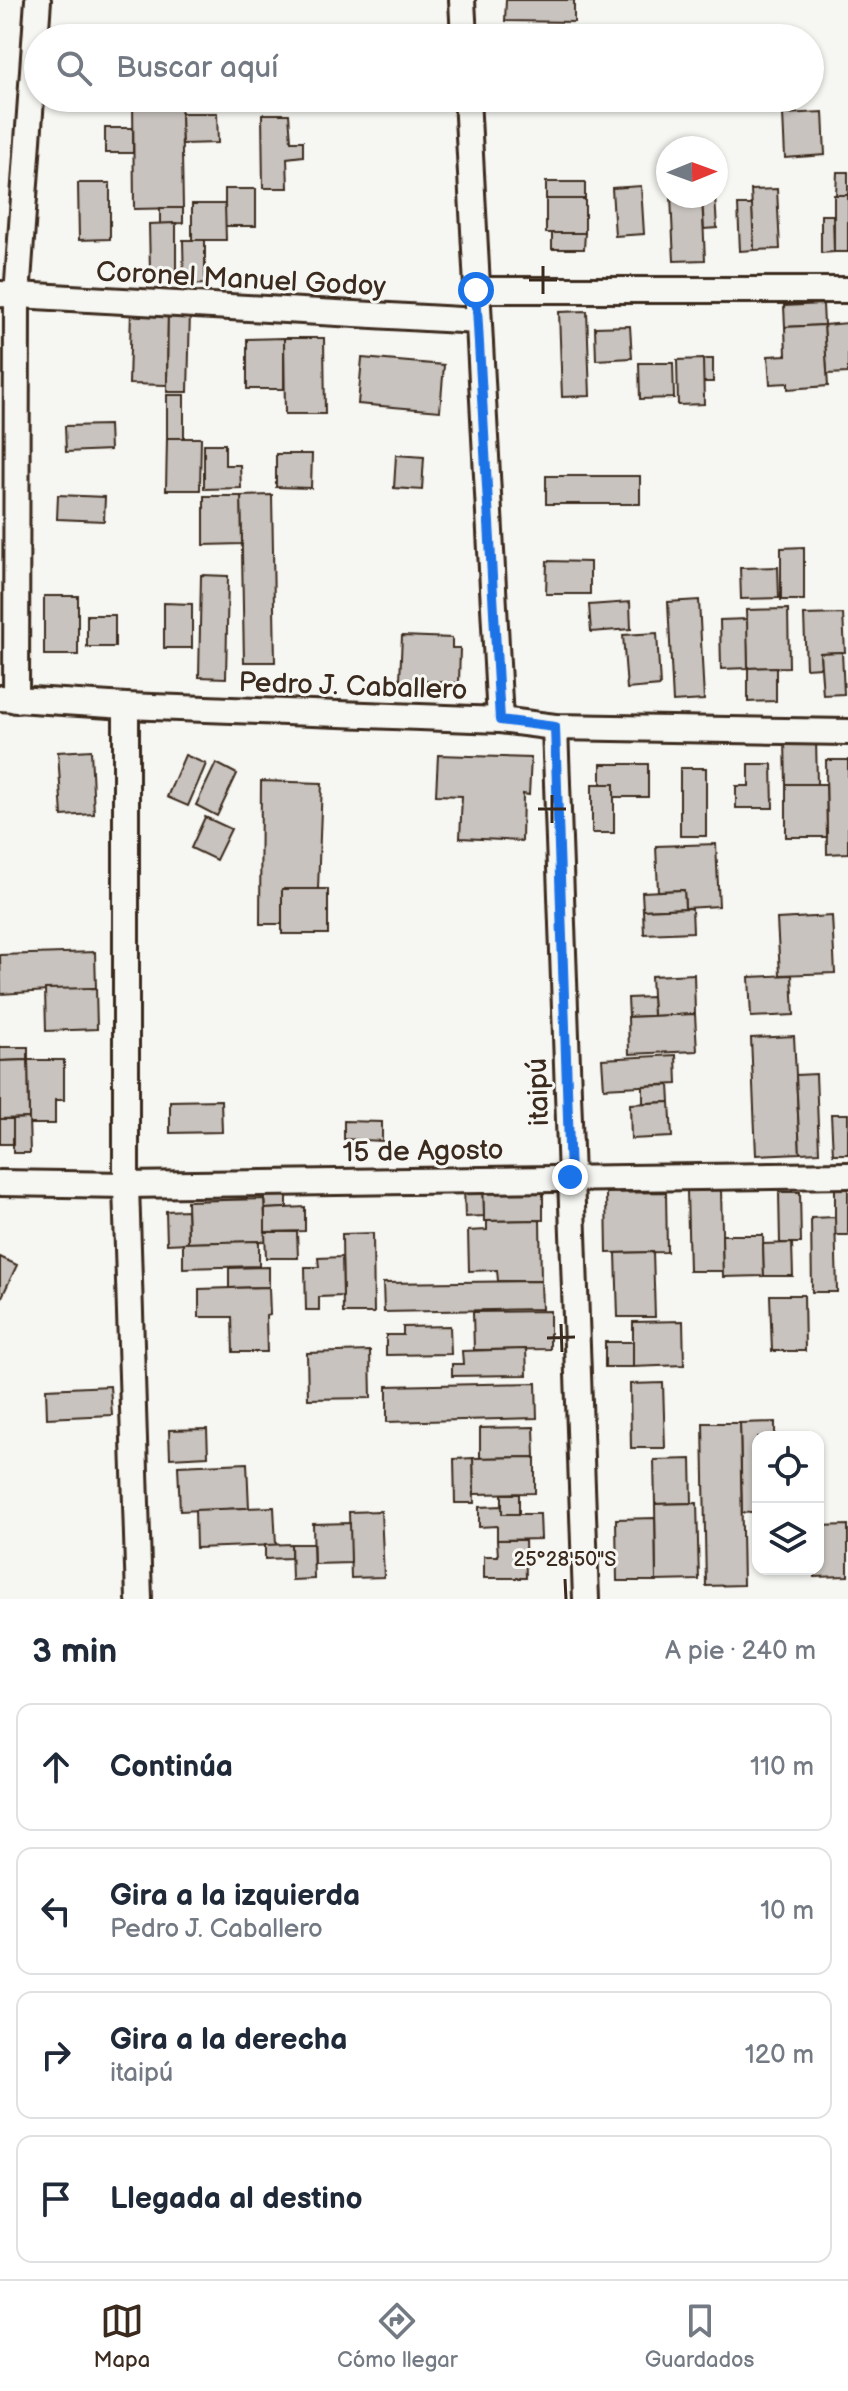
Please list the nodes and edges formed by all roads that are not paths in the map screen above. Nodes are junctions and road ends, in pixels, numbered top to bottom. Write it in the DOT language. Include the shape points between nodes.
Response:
graph roads {
  1 [pos="38,0"];
  2 [pos="462,0"];
  3 [pos="36,24"];
  4 [pos="463,24"];
  5 [pos="27,112"];
  6 [pos="468,112"];
  7 [pos="476,290"];
  8 [pos="848,290"];
  9 [pos="9,295"];
  10 [pos="478,321"];
  11 [pos="8,699"];
  12 [pos="126,706"];
  13 [pos="500,720"];
  14 [pos="555,727"];
  15 [pos="848,732"];
  16 [pos="848,1175"];
  17 [pos="570,1177"];
  18 [pos="0,1183"];
  19 [pos="126,1185"];
  20 [pos="139,1599"];
  21 [pos="586,1599"];
  1 -- 3 [label="street"];
  2 -- 4 [label="street"];
  5 -- 9 [label="street"];
  6 -- 7 [label="street"];
  7 -- 8 [label="street"];
  7 -- 10 [label="street"];
  9 -- 10 [label="street, Coronel Manuel Godoy"];
  9 -- 11 [label="street"];
  10 -- 13 [label="street"];
  11 -- 12 [label="street, Pedro J. Caballero"];
  12 -- 13 [label="street, Pedro J. Caballero"];
  12 -- 19 [label="street"];
  13 -- 14 [label="street, Pedro J. Caballero"];
  14 -- 15 [label="street, Pedro J. Caballero"];
  14 -- 17 [label="street, itaipú"];
  16 -- 17 [label="street, 15 de Agosto"];
  17 -- 19 [label="street, 15 de Agosto"];
  17 -- 21 [label="street, itaipú"];
  18 -- 19 [label="street, 15 de Agosto"];
  19 -- 20 [label="street"];
}
